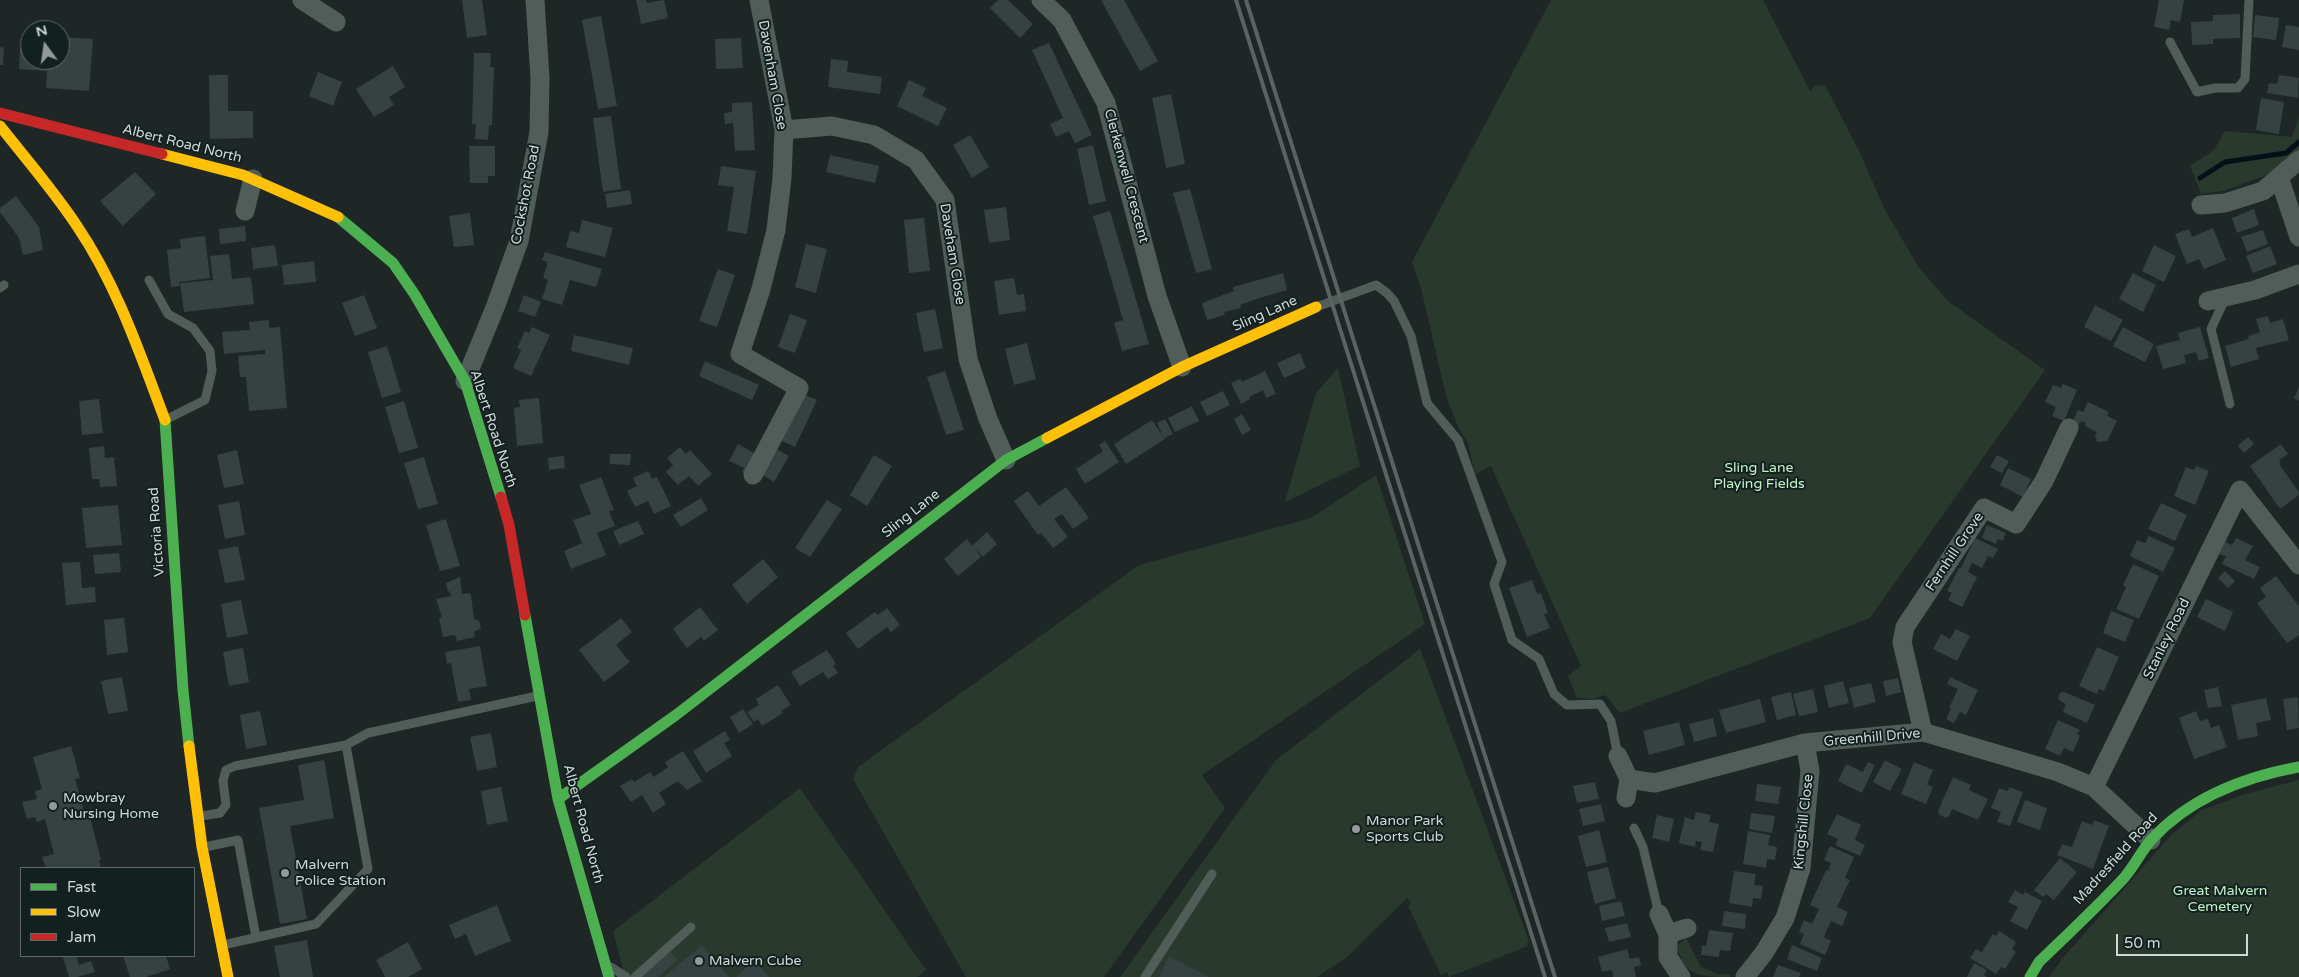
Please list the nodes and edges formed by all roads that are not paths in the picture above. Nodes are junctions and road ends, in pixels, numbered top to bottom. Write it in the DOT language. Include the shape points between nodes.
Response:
graph roads {
  1 [pos="302,0"];
  2 [pos="535,0"];
  3 [pos="758,0"];
  4 [pos="1041,0"];
  5 [pos="2249,0"];
  6 [pos="336,22"];
  7 [pos="2170,42"];
  8 [pos="0,113"];
  9 [pos="0,126"];
  10 [pos="784,130"];
  11 [pos="2299,160"];
  12 [pos="2279,177"];
  13 [pos="253,179"];
  14 [pos="2201,205"];
  15 [pos="245,211"];
  16 [pos="2299,237"];
  17 [pos="2299,274"];
  18 [pos="149,280"];
  19 [pos="2208,301"];
  20 [pos="2228,305"];
  21 [pos="1316,307"];
  22 [pos="1182,367"];
  23 [pos="464,381"];
  24 [pos="2230,404"];
  25 [pos="164,420"];
  26 [pos="2069,428"];
  27 [pos="1006,460"];
  28 [pos="753,475"];
  29 [pos="2299,565"];
  30 [pos="540,695"];
  31 [pos="1923,732"];
  32 [pos="1805,743"];
  33 [pos="346,745"];
  34 [pos="1618,756"];
  35 [pos="2299,767"];
  36 [pos="1629,779"];
  37 [pos="2094,787"];
  38 [pos="1626,798"];
  39 [pos="558,799"];
  40 [pos="198,817"];
  41 [pos="1634,828"];
  42 [pos="2151,840"];
  43 [pos="202,847"];
  44 [pos="1212,874"];
  45 [pos="1659,914"];
  46 [pos="691,927"];
  47 [pos="1687,928"];
  48 [pos="1668,934"];
  49 [pos="256,937"];
  50 [pos="220,945"];
  51 [pos="605,963"];
  52 [pos="228,977"];
  53 [pos="609,977"];
  54 [pos="626,977"];
  55 [pos="635,977"];
  56 [pos="1145,977"];
  57 [pos="1681,977"];
  58 [pos="1745,977"];
  59 [pos="2030,977"];
  1 -- 6 [label="street"];
  2 -- 23 [label="street, Cockshot Road" via="540,78 537,141 519,241"];
  3 -- 10 [label="street, Davenham Close"];
  4 -- 22 [label="street, Clerkenwell Crescent" via="1062,20 1106,103 1157,296"];
  5 -- 7 [label="lane" via="2245,79 2238,88 2197,92"];
  8 -- 13 [label="street, Albert Road North"];
  9 -- 25 [label="street, Victoria Road" via="77,225 104,271"];
  10 -- 27 [label="street, Daveham Close" via="832,126 874,135 916,160 945,200 968,359"];
  10 -- 28 [label="street, Davenham Close" via="776,230 740,354 799,388"];
  11 -- 12 [label="street"];
  12 -- 14 [label="street" via="2263,191 2225,203"];
  12 -- 16 [label="street"];
  13 -- 15 [label="street"];
  13 -- 23 [label="street, Albert Road North" via="340,218 393,263"];
  17 -- 20 [label="street"];
  18 -- 25 [label="lane" via="168,314 193,328 210,351 212,364 205,400"];
  19 -- 20 [label="street"];
  20 -- 24 [label="lane" via="2211,329"];
  21 -- 22 [label="street, Sling Lane"];
  21 -- 34 [label="lane" via="1376,284 1394,301 1411,336 1427,403 1458,440 1502,562 1494,584 1512,640 1539,659 1554,694 1567,705 1600,704 1611,721"];
  22 -- 27 [label="street, Sling Lane"];
  23 -- 30 [label="street, Albert Road North" via="509,525"];
  25 -- 40 [label="street, Victoria Road" via="183,690"];
  26 -- 31 [label="street, Fernhill Grove" via="2044,481 2016,524 1984,508 1905,627 1902,642"];
  27 -- 39 [label="street, Sling Lane" via="676,715"];
  29 -- 37 [label="street, Stanley Road" via="2240,490"];
  30 -- 33 [label="lane" via="368,733"];
  30 -- 39 [label="street, Albert Road North"];
  31 -- 32 [label="street, Greenhill Drive"];
  31 -- 37 [label="street, Greenhill Drive" via="2058,772"];
  32 -- 36 [label="street, Greenhill Drive" via="1655,782"];
  32 -- 58 [label="street, Kingshill Close" via="1810,771 1801,868 1785,918"];
  33 -- 40 [label="lane" via="226,770 223,781 226,806 220,813"];
  33 -- 49 [label="lane" via="368,869 316,924"];
  34 -- 36 [label="street"];
  35 -- 42 [label="street, Madresfield Road" via="2244,780 2208,796 2176,816"];
  36 -- 38 [label="street"];
  37 -- 42 [label="street, Greenhill Drive"];
  39 -- 51 [label="street, Albert Road North"];
  40 -- 43 [label="street, Victoria Road"];
  41 -- 45 [label="lane" via="1643,847"];
  42 -- 59 [label="street, Madresfield Road" via="2124,877 2039,962"];
  43 -- 49 [label="lane" via="238,840"];
  43 -- 50 [label="street, Victoria Road"];
  44 -- 56 [label="lane"];
  45 -- 48 [label="street"];
  46 -- 55 [label="lane"];
  47 -- 48 [label="street"];
  48 -- 57 [label="street" via="1668,957"];
  49 -- 50 [label="lane"];
  50 -- 52 [label="street, Victoria Road"];
  51 -- 53 [label="street, Albert Road North"];
  51 -- 54 [label="lane"];
}
